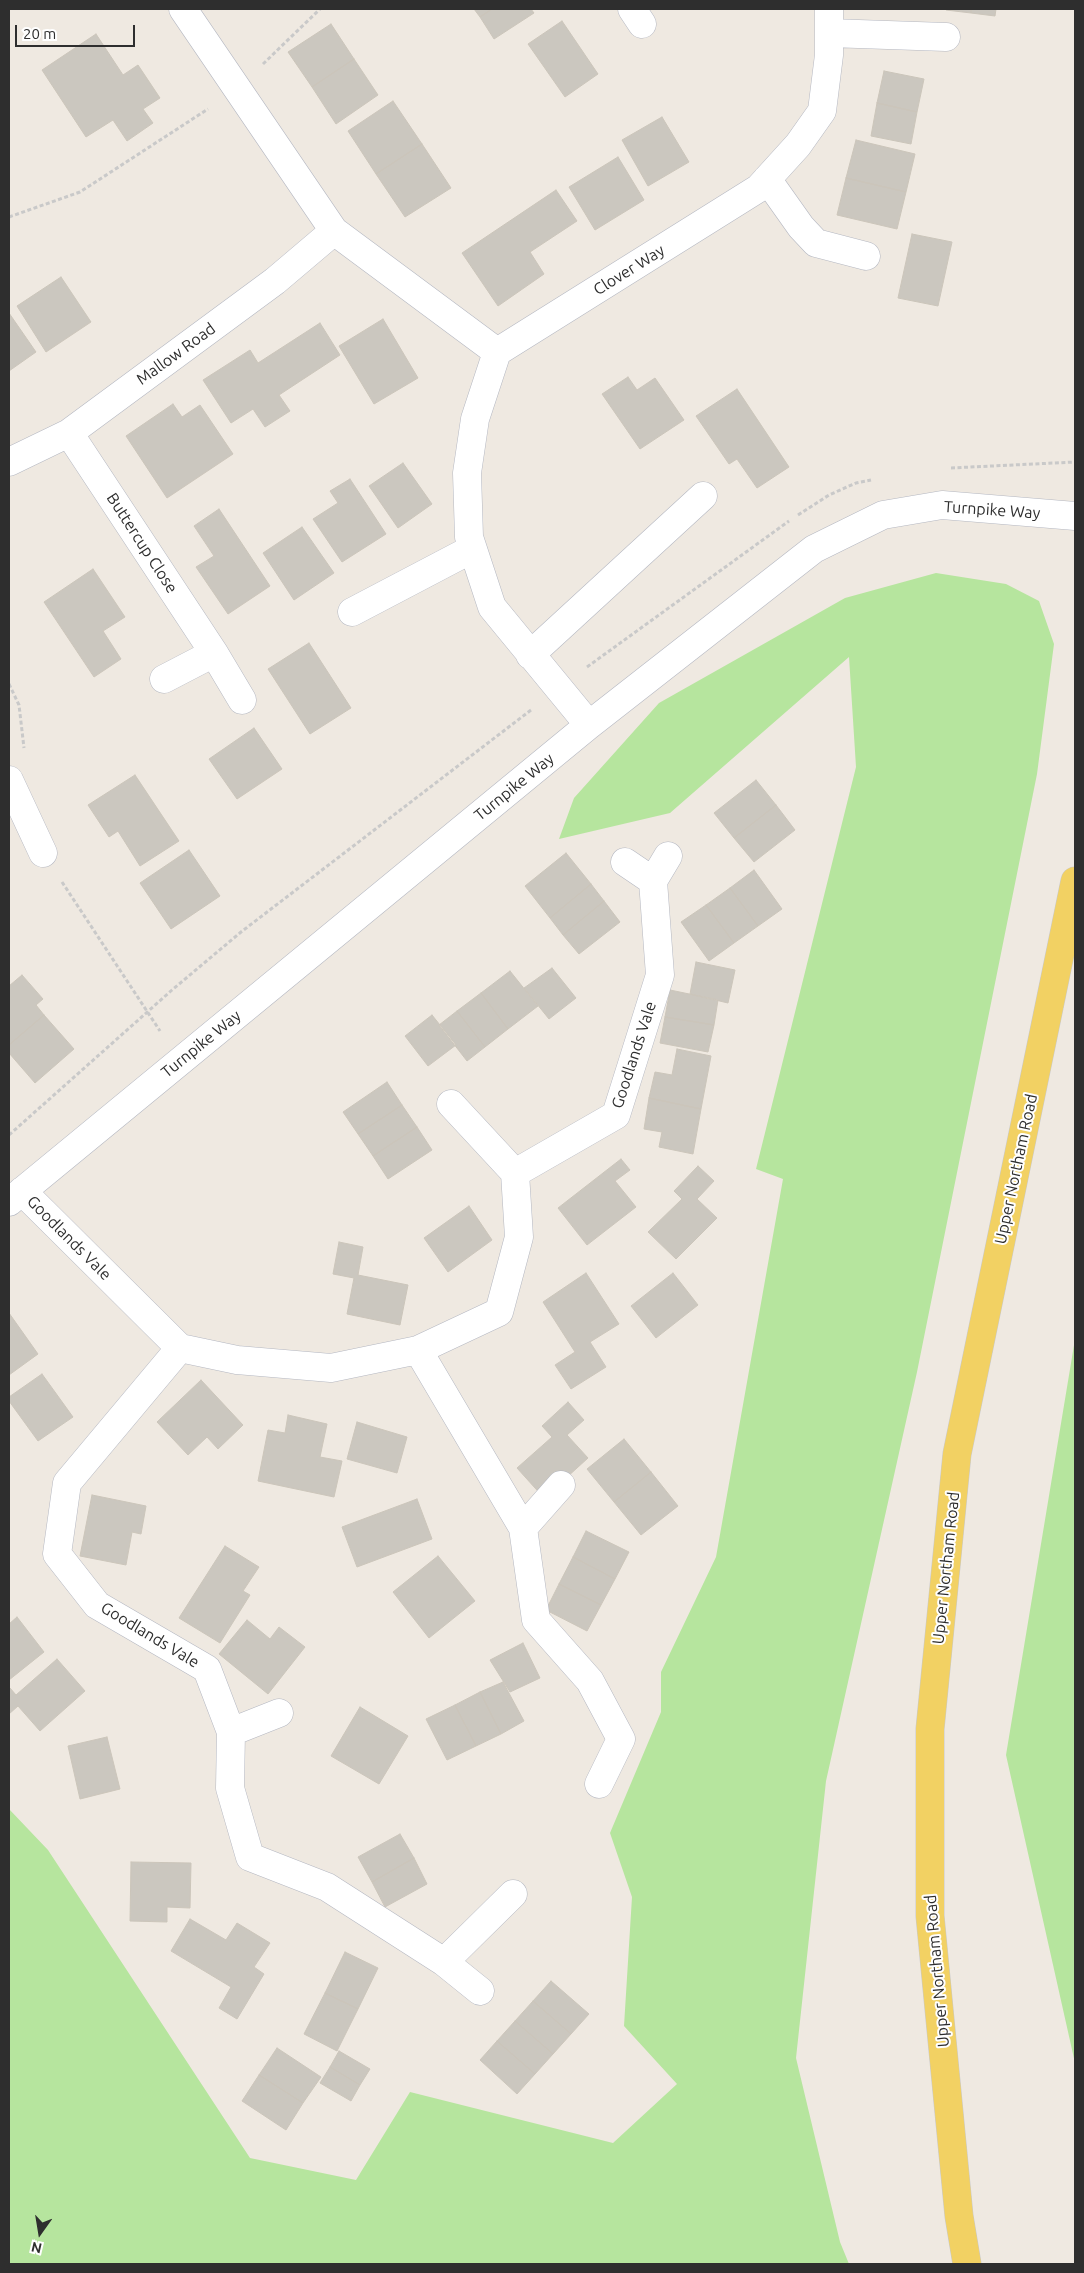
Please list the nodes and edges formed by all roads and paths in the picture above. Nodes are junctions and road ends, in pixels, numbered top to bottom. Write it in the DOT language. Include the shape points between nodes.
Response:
graph roads {
  1 [pos="183,9"];
  2 [pos="320,9"];
  3 [pos="829,21"];
  4 [pos="946,37"];
  5 [pos="237,90"];
  6 [pos="767,179"];
  7 [pos="9,216"];
  8 [pos="334,231"];
  9 [pos="866,256"];
  10 [pos="497,352"];
  11 [pos="69,433"];
  12 [pos="9,462"];
  13 [pos="703,496"];
  14 [pos="1075,516"];
  15 [pos="472,548"];
  16 [pos="352,612"];
  17 [pos="214,652"];
  18 [pos="530,655"];
  19 [pos="164,679"];
  20 [pos="9,684"];
  21 [pos="242,700"];
  22 [pos="589,725"];
  23 [pos="25,756"];
  24 [pos="9,780"];
  25 [pos="16,810"];
  26 [pos="43,853"];
  27 [pos="668,856"];
  28 [pos="625,862"];
  29 [pos="653,881"];
  30 [pos="1075,881"];
  31 [pos="181,1060"];
  32 [pos="451,1104"];
  33 [pos="515,1173"];
  34 [pos="15,1196"];
  35 [pos="180,1348"];
  36 [pos="418,1350"];
  37 [pos="562,1485"];
  38 [pos="523,1528"];
  39 [pos="279,1713"];
  40 [pos="231,1732"];
  41 [pos="599,1784"];
  42 [pos="513,1894"];
  43 [pos="444,1962"];
  44 [pos="480,1991"];
  45 [pos="967,2264"];
  1 -- 5 [label="street"];
  2 -- 5 [label="path"];
  3 -- 4 [label="street"];
  3 -- 6 [label="street, Clover Way" via="829,55 822,111 798,145"];
  5 -- 7 [label="path" via="80,192"];
  5 -- 8 [label="street"];
  6 -- 9 [label="street" via="816,243"];
  6 -- 10 [label="street, Clover Way" via="759,188"];
  8 -- 10 [label="street"];
  8 -- 11 [label="street, Mallow Road" via="274,281"];
  10 -- 15 [label="street" via="475,419 467,473"];
  11 -- 12 [label="street, Mallow Road"];
  11 -- 17 [label="street, Buttercup Close"];
  13 -- 18 [label="street"];
  14 -- 22 [label="street, Turnpike Way" via="942,505 883,515 814,549"];
  15 -- 16 [label="street"];
  15 -- 18 [label="street" via="492,607"];
  17 -- 19 [label="street"];
  17 -- 21 [label="street, Buttercup Close"];
  18 -- 22 [label="street"];
  20 -- 23 [label="path" via="19,705"];
  22 -- 31 [label="street, Turnpike Way"];
  24 -- 25 [label="street"];
  25 -- 26 [label="street"];
  26 -- 31 [label="path"];
  27 -- 29 [label="street"];
  28 -- 29 [label="street"];
  29 -- 33 [label="street, Goodlands Vale" via="660,975 616,1115"];
  30 -- 45 [label="main road, Upper Northam Road" via="957,1454 930,1729 930,1916 959,2216"];
  31 -- 34 [label="street, Turnpike Way"];
  32 -- 33 [label="street"];
  33 -- 36 [label="street" via="519,1236 499,1312"];
  34 -- 35 [label="street, Goodlands Vale"];
  35 -- 36 [label="street" via="236,1360 331,1368"];
  35 -- 40 [label="street, Goodlands Vale" via="66,1483 57,1554 98,1605 207,1669"];
  36 -- 38 [label="street"];
  37 -- 38 [label="street"];
  38 -- 41 [label="street" via="536,1620 590,1681 621,1739"];
  39 -- 40 [label="street"];
  40 -- 43 [label="street, Goodlands Vale" via="230,1788 250,1857 327,1887"];
  42 -- 43 [label="street"];
  43 -- 44 [label="street, Goodlands Vale"];
}
